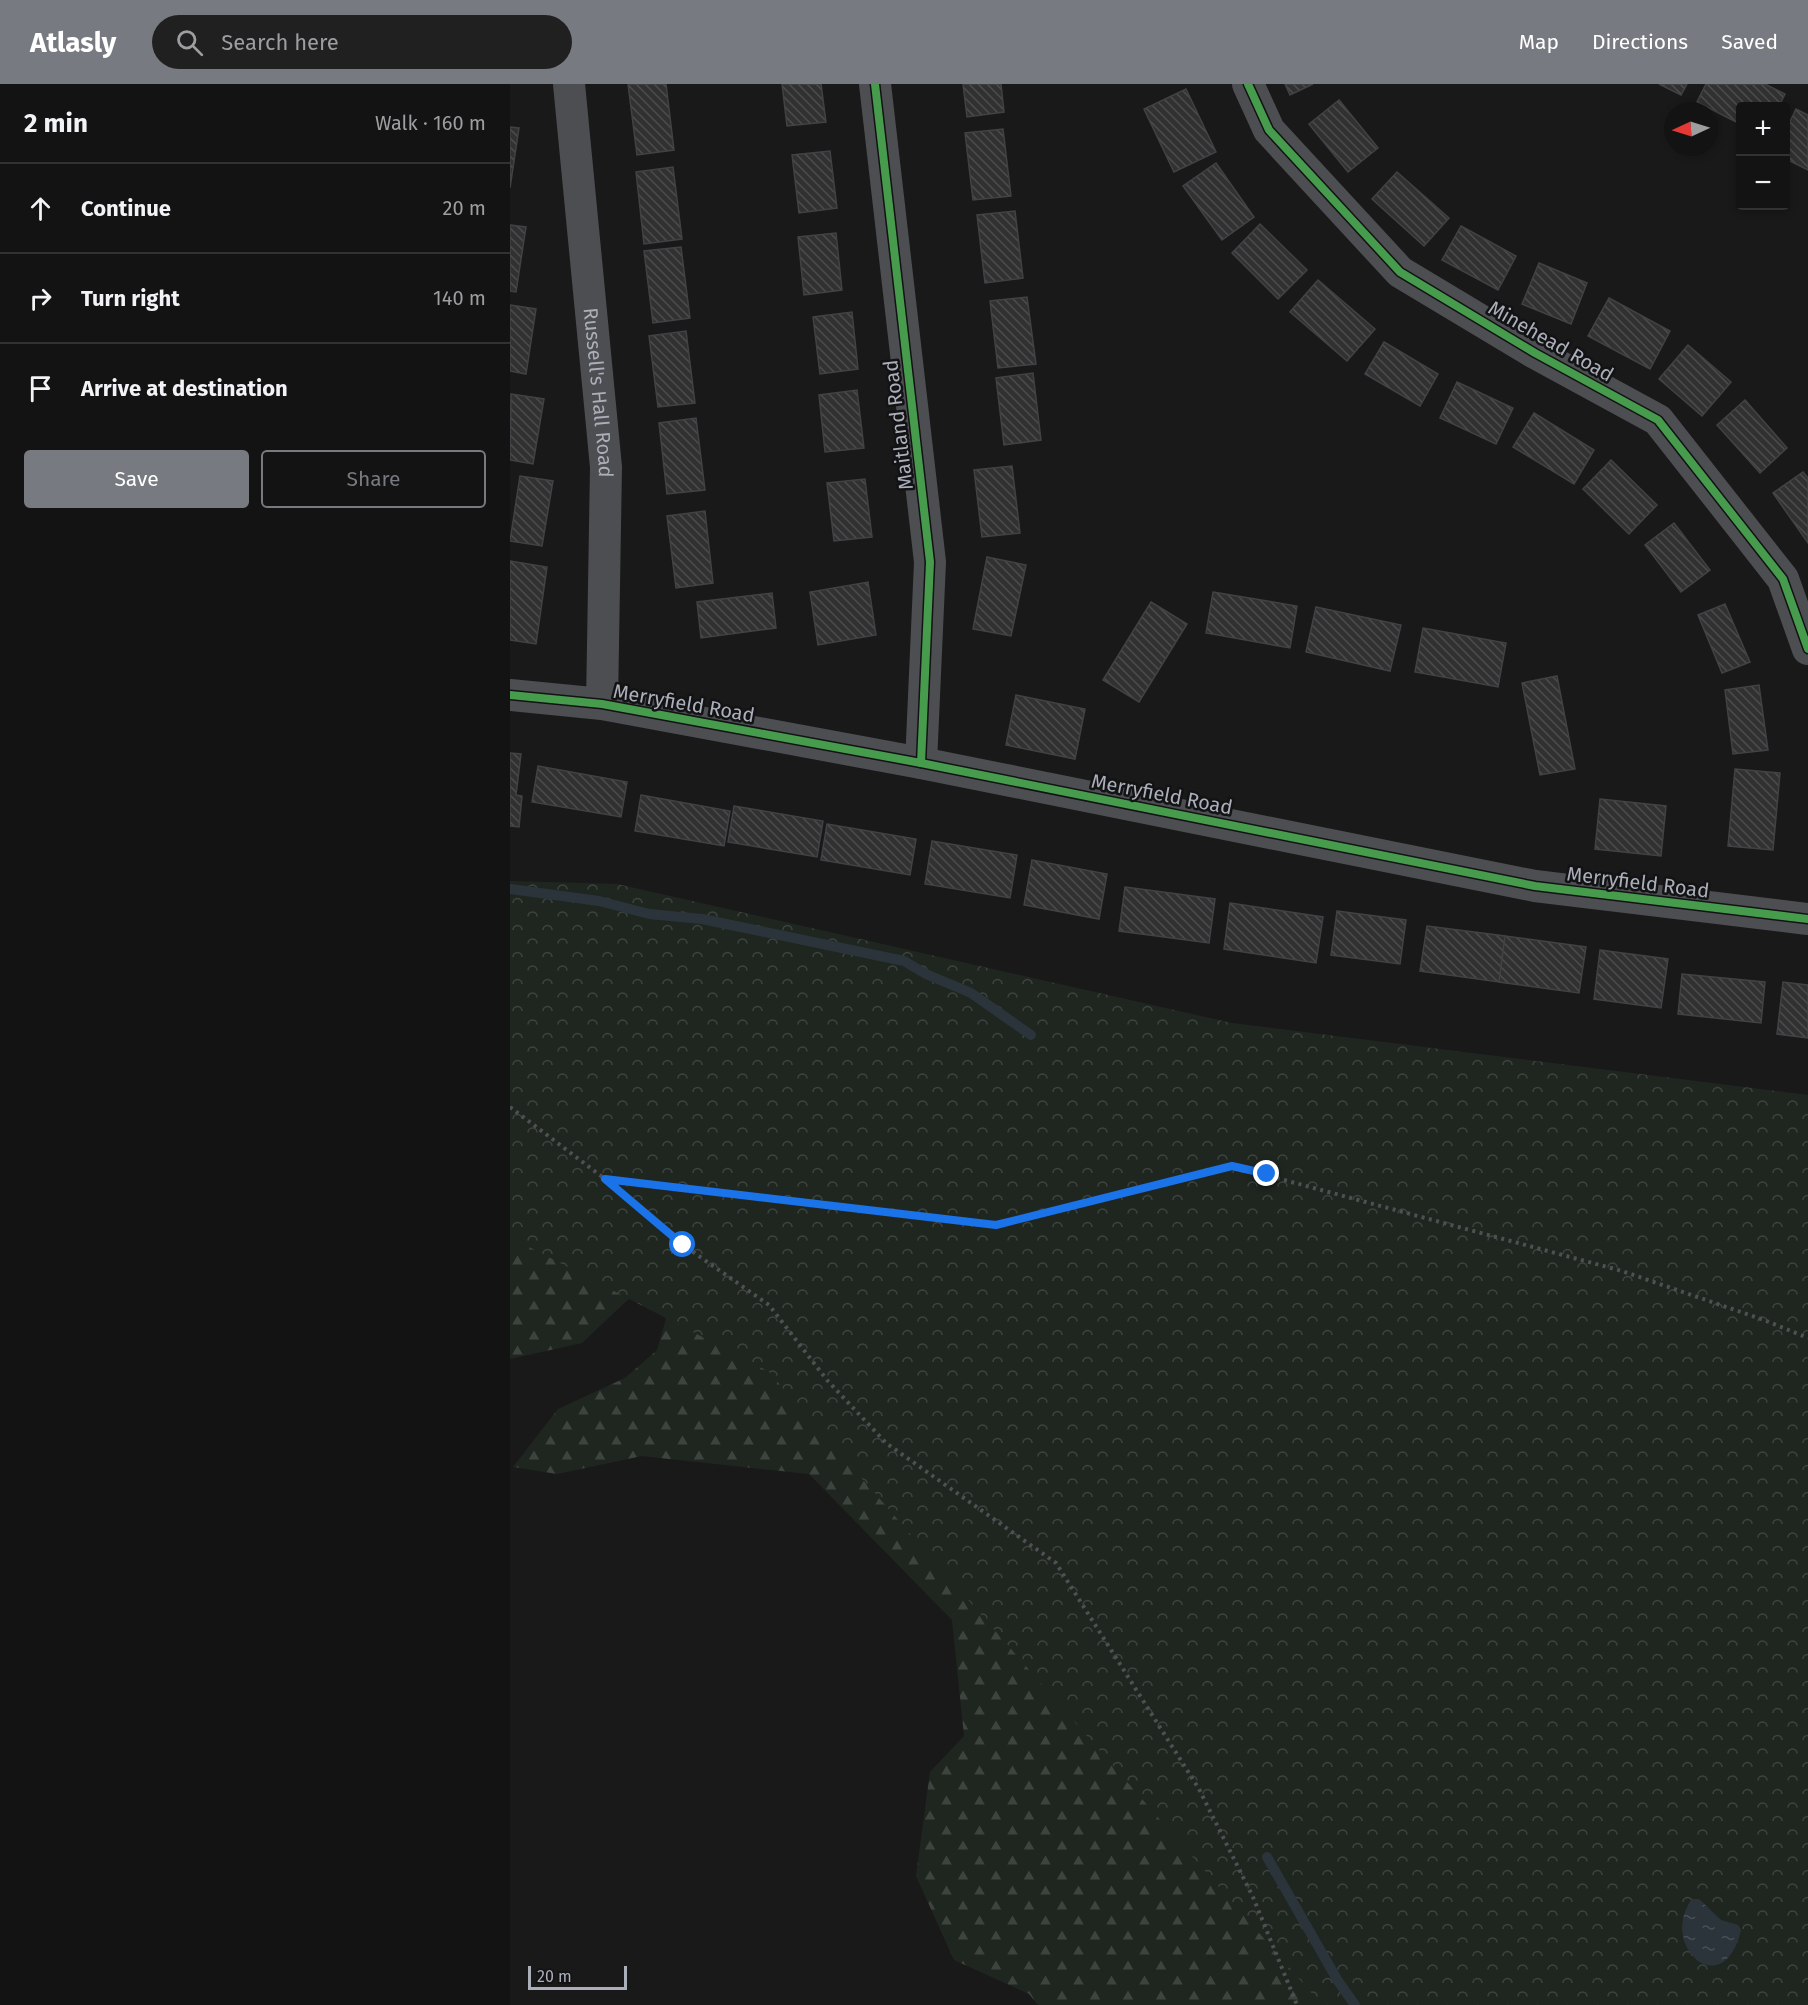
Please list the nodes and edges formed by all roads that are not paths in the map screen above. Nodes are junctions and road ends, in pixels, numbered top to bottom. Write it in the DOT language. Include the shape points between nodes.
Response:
graph roads {
  1 [pos="569,84"];
  2 [pos="875,84"];
  3 [pos="1248,84"];
  4 [pos="1808,649"];
  5 [pos="510,695"];
  6 [pos="602,704"];
  7 [pos="921,763"];
  8 [pos="1808,919"];
  1 -- 6 [label="street, Russell's Hall Road" via="606,467"];
  2 -- 7 [label="street, Maitland Road" via="930,562"];
  3 -- 4 [label="street, Minehead Road" via="1269,130 1400,272 1658,420 1783,579"];
  5 -- 6 [label="street, Merryfield Road"];
  6 -- 7 [label="street, Merryfield Road"];
  7 -- 8 [label="street, Merryfield Road" via="1535,886"];
}
